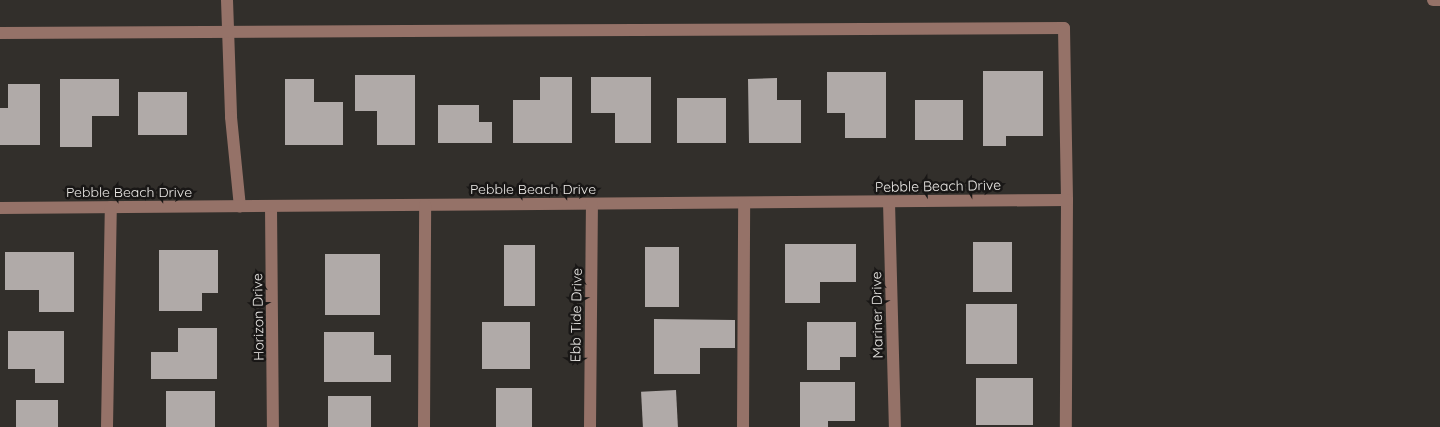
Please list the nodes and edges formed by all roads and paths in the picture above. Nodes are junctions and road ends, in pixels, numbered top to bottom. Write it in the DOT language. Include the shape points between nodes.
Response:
graph roads {
  1 [pos="227,0"];
  2 [pos="1433,0"];
  3 [pos="1440,0"];
  4 [pos="228,31"];
  5 [pos="0,32"];
  6 [pos="1067,200"];
  7 [pos="889,202"];
  8 [pos="744,203"];
  9 [pos="592,204"];
  10 [pos="425,205"];
  11 [pos="110,207"];
  12 [pos="240,207"];
  13 [pos="271,207"];
  14 [pos="0,208"];
  15 [pos="107,427"];
  16 [pos="273,427"];
  17 [pos="424,427"];
  18 [pos="590,427"];
  19 [pos="743,427"];
  20 [pos="894,427"];
  21 [pos="1066,427"];
  1 -- 4 [label="street"];
  2 -- 3 [label="street"];
  4 -- 5 [label="street"];
  4 -- 6 [label="street" via="1064,28"];
  4 -- 12 [label="street" via="231,117"];
  6 -- 7 [label="street, Pebble Beach Drive"];
  6 -- 21 [label="street"];
  7 -- 8 [label="street, Pebble Beach Drive"];
  7 -- 20 [label="street, Mariner Drive"];
  8 -- 9 [label="street, Pebble Beach Drive"];
  8 -- 19 [label="street"];
  9 -- 10 [label="street, Pebble Beach Drive"];
  9 -- 18 [label="street, Ebb Tide Drive"];
  10 -- 13 [label="street, Pebble Beach Drive"];
  10 -- 17 [label="street"];
  11 -- 12 [label="street, Pebble Beach Drive"];
  11 -- 14 [label="street, Pebble Beach Drive"];
  11 -- 15 [label="street"];
  12 -- 13 [label="street, Pebble Beach Drive"];
  13 -- 16 [label="street, Horizon Drive"];
}
